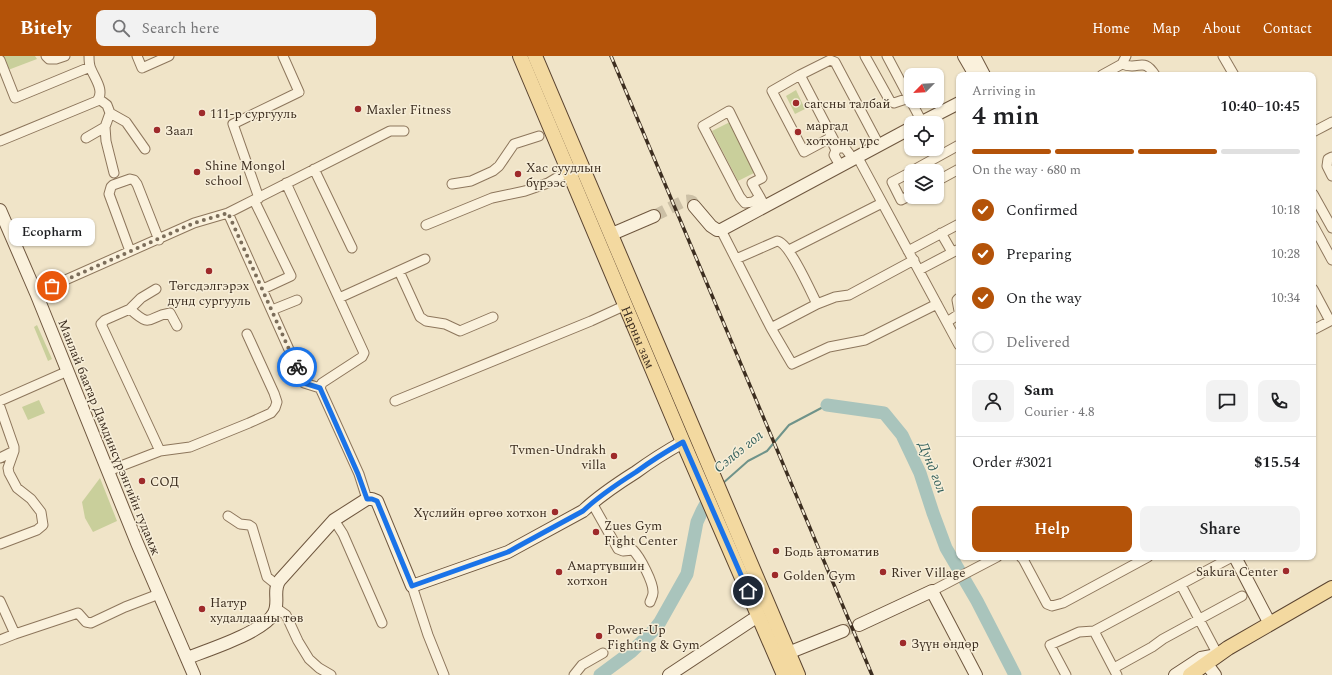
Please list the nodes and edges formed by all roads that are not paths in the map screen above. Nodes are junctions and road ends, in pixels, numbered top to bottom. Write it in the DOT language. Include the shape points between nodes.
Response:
graph roads {
  1 [pos="46,56"];
  2 [pos="65,56"];
  3 [pos="89,56"];
  4 [pos="137,56"];
  5 [pos="169,56"];
  6 [pos="283,56"];
  7 [pos="520,56"];
  8 [pos="535,56"];
  9 [pos="865,56"];
  10 [pos="887,56"];
  11 [pos="964,56"];
  12 [pos="974,56"];
  13 [pos="1223,56"];
  14 [pos="0,60"];
  15 [pos="1124,60"];
  16 [pos="90,67"];
  17 [pos="973,72"];
  18 [pos="982,72"];
  19 [pos="1106,72"];
  20 [pos="1153,72"];
  21 [pos="1232,72"];
  22 [pos="800,76"];
  23 [pos="904,88"];
  24 [pos="99,98"];
  25 [pos="904,100"];
  26 [pos="956,105"];
  27 [pos="110,113"];
  28 [pos="934,116"];
  29 [pos="1332,122"];
  30 [pos="105,127"];
  31 [pos="1316,130"];
  32 [pos="404,131"];
  33 [pos="904,132"];
  34 [pos="539,136"];
  35 [pos="86,138"];
  36 [pos="0,141"];
  37 [pos="879,145"];
  38 [pos="956,148"];
  39 [pos="145,149"];
  40 [pos="1332,157"];
  41 [pos="850,160"];
  42 [pos="925,164"];
  43 [pos="314,169"];
  44 [pos="568,170"];
  45 [pos="956,171"];
  46 [pos="114,173"];
  47 [pos="904,175"];
  48 [pos="1332,176"];
  49 [pos="944,177"];
  50 [pos="286,183"];
  51 [pos="452,184"];
  52 [pos="896,191"];
  53 [pos="904,198"];
  54 [pos="257,199"];
  55 [pos="1316,199"];
  56 [pos="881,201"];
  57 [pos="762,202"];
  58 [pos="694,206"];
  59 [pos="228,213"];
  60 [pos="1,215"];
  61 [pos="654,218"];
  62 [pos="426,225"];
  63 [pos="956,226"];
  64 [pos="1332,228"];
  65 [pos="721,230"];
  66 [pos="1316,231"];
  67 [pos="941,233"];
  68 [pos="613,237"];
  69 [pos="159,240"];
  70 [pos="352,248"];
  71 [pos="789,250"];
  72 [pos="956,250"];
  73 [pos="130,251"];
  74 [pos="908,251"];
  75 [pos="425,259"];
  76 [pos="736,259"];
  77 [pos="914,260"];
  78 [pos="1332,260"];
  79 [pos="919,270"];
  80 [pos="399,271"];
  81 [pos="262,288"];
  82 [pos="156,289"];
  83 [pos="36,293"];
  84 [pos="1316,294"];
  85 [pos="638,295"];
  86 [pos="339,298"];
  87 [pos="297,300"];
  88 [pos="625,302"];
  89 [pos="817,304"];
  90 [pos="937,304"];
  91 [pos="130,309"];
  92 [pos="272,310"];
  93 [pos="956,316"];
  94 [pos="493,317"];
  95 [pos="1331,321"];
  96 [pos="947,322"];
  97 [pos="177,326"];
  98 [pos="771,328"];
  99 [pos="1316,328"];
  100 [pos="247,334"];
  101 [pos="956,339"];
  102 [pos="68,371"];
  103 [pos="320,388"];
  104 [pos="0,401"];
  105 [pos="395,401"];
  106 [pos="0,407"];
  107 [pos="683,442"];
  108 [pos="14,451"];
  109 [pos="160,451"];
  110 [pos="0,458"];
  111 [pos="108,471"];
  112 [pos="367,499"];
  113 [pos="592,503"];
  114 [pos="228,516"];
  115 [pos="334,520"];
  116 [pos="725,522"];
  117 [pos="0,544"];
  118 [pos="991,560"];
  119 [pos="1024,560"];
  120 [pos="1142,560"];
  121 [pos="1226,560"];
  122 [pos="1237,560"];
  123 [pos="1244,560"];
  124 [pos="277,585"];
  125 [pos="1180,585"];
  126 [pos="412,586"];
  127 [pos="1332,588"];
  128 [pos="936,589"];
  129 [pos="159,594"];
  130 [pos="1242,596"];
  131 [pos="0,602"];
  132 [pos="650,602"];
  133 [pos="276,608"];
  134 [pos="759,617"];
  135 [pos="1198,620"];
  136 [pos="1274,622"];
  137 [pos="382,623"];
  138 [pos="859,625"];
  139 [pos="1094,631"];
  140 [pos="843,632"];
  141 [pos="15,634"];
  142 [pos="0,640"];
  143 [pos="603,653"];
  144 [pos="788,653"];
  145 [pos="1218,655"];
  146 [pos="187,658"];
  147 [pos="1206,663"];
  148 [pos="1116,671"];
  149 [pos="194,675"];
  150 [pos="331,675"];
  151 [pos="444,675"];
  152 [pos="574,675"];
  153 [pos="670,675"];
  154 [pos="784,675"];
  155 [pos="798,675"];
  156 [pos="976,675"];
  157 [pos="1066,675"];
  158 [pos="1175,675"];
  159 [pos="1190,675"];
  160 [pos="1215,675"];
  1 -- 2 [label="street" via="49,59 56,59"];
  3 -- 16 [label="street"];
  4 -- 5 [label="street" via="142,68"];
  6 -- 54 [label="street" via="299,92 233,124"];
  7 -- 44 [label="main road, Нарны зам"];
  8 -- 68 [label="main road, Нарны зам"];
  9 -- 25 [label="street" via="890,100 894,103"];
  10 -- 23 [label="street"];
  11 -- 17 [label="street"];
  12 -- 18 [label="street"];
  13 -- 21 [label="street"];
  14 -- 16 [label="street" via="15,98"];
  15 -- 19 [label="street"];
  15 -- 20 [label="street" via="1129,66 1150,66"];
  16 -- 24 [label="street" via="100,90"];
  22 -- 37 [label="street" via="830,60 835,62"];
  22 -- 41 [label="street" via="838,148 845,148 851,156"];
  22 -- 41 [label="street" via="772,91 804,152 830,138 838,162"];
  24 -- 27 [label="street" via="107,105"];
  24 -- 36 [label="street"];
  26 -- 28 [label="street"];
  27 -- 30 [label="street"];
  27 -- 39 [label="street" via="126,122"];
  29 -- 31 [label="street"];
  30 -- 35 [label="street"];
  30 -- 46 [label="street" via="108,154"];
  32 -- 43 [label="street" via="390,131"];
  33 -- 37 [label="street"];
  34 -- 51 [label="street" via="514,144 493,171 471,181"];
  37 -- 41 [label="street"];
  38 -- 42 [label="street"];
  40 -- 48 [label="street" via="1328,159 1327,166"];
  41 -- 56 [label="street"];
  41 -- 57 [label="street"];
  43 -- 50 [label="street"];
  43 -- 70 [label="street"];
  44 -- 62 [label="street" via="548,183 492,198"];
  44 -- 88 [label="main road, Нарны зам"];
  45 -- 49 [label="street"];
  47 -- 52 [label="street" via="892,182"];
  50 -- 54 [label="street"];
  50 -- 86 [label="street"];
  52 -- 53 [label="street" via="901,200"];
  52 -- 56 [label="street"];
  54 -- 59 [label="street"];
  54 -- 81 [label="street" via="291,276"];
  55 -- 64 [label="street"];
  56 -- 71 [label="street"];
  56 -- 74 [label="street"];
  57 -- 57 [label="street" via="745,203 740,197 703,126 729,111 762,178 752,182"];
  57 -- 65 [label="street"];
  58 -- 65 [label="street" via="710,226"];
  59 -- 69 [label="street" via="194,223"];
  59 -- 81 [label="street"];
  60 -- 83 [label="street, Манлай баатар Дамдинсүрэнгийн гудамж"];
  61 -- 68 [label="street"];
  63 -- 67 [label="street"];
  65 -- 76 [label="street"];
  66 -- 78 [label="street"];
  67 -- 72 [label="street"];
  67 -- 74 [label="street"];
  68 -- 85 [label="main road, Нарны зам"];
  69 -- 73 [label="street"];
  69 -- 73 [label="street" via="134,180 113,185 108,194"];
  71 -- 76 [label="street" via="780,241 776,241"];
  71 -- 89 [label="street"];
  72 -- 79 [label="street"];
  73 -- 83 [label="street"];
  74 -- 77 [label="street"];
  75 -- 80 [label="street"];
  76 -- 98 [label="street"];
  77 -- 79 [label="street"];
  77 -- 89 [label="street" via="849,295"];
  79 -- 90 [label="street"];
  80 -- 86 [label="street"];
  80 -- 94 [label="street" via="418,314 426,321 445,324 460,331"];
  81 -- 92 [label="street"];
  82 -- 91 [label="street"];
  83 -- 102 [label="street, Манлай баатар Дамдинсүрэнгийн гудамж"];
  84 -- 95 [label="street"];
  85 -- 88 [label="main road" via="631,295"];
  85 -- 116 [label="main road, Нарны зам" via="707,461"];
  86 -- 103 [label="street" via="364,353 362,357 322,383"];
  87 -- 92 [label="street"];
  88 -- 105 [label="street" via="591,321"];
  88 -- 107 [label="main road, Нарны зам"];
  89 -- 98 [label="street"];
  90 -- 96 [label="street"];
  90 -- 98 [label="street" via="865,340 829,347 792,364"];
  91 -- 97 [label="street" via="148,321 170,313"];
  91 -- 109 [label="street" via="101,324"];
  92 -- 103 [label="street" via="304,383"];
  93 -- 96 [label="street"];
  95 -- 99 [label="street"];
  96 -- 101 [label="street"];
  100 -- 109 [label="street" via="274,393 277,402 275,408 249,423 190,447"];
  102 -- 104 [label="street"];
  102 -- 111 [label="street, Манлай баатар Дамдинсүрэнгийн гудамж"];
  103 -- 112 [label="street" via="356,467"];
  106 -- 108 [label="street"];
  107 -- 113 [label="street"];
  107 -- 116 [label="main road, Нарны зам" via="696,472"];
  108 -- 110 [label="street"];
  108 -- 117 [label="street" via="8,468 9,473 17,488 31,499 41,512 43,525 37,530"];
  109 -- 111 [label="street"];
  111 -- 129 [label="street, Манлай баатар Дамдинсүрэнгийн гудамж"];
  112 -- 115 [label="street"];
  112 -- 126 [label="street" via="377,501"];
  113 -- 126 [label="street" via="583,511 508,552"];
  113 -- 132 [label="street" via="618,549 633,550 639,555 652,586"];
  114 -- 124 [label="street" via="240,524 252,527 267,577"];
  115 -- 124 [label="street"];
  115 -- 137 [label="street" via="343,534"];
  116 -- 134 [label="main road, Нарны зам"];
  116 -- 144 [label="main road, Нарны зам"];
  118 -- 128 [label="street"];
  119 -- 120 [label="street" via="1047,604 1052,606 1063,603"];
  121 -- 125 [label="street"];
  122 -- 136 [label="street"];
  123 -- 136 [label="street"];
  124 -- 133 [label="street"];
  125 -- 135 [label="street"];
  125 -- 139 [label="street"];
  126 -- 151 [label="street"];
  127 -- 136 [label="main road"];
  128 -- 138 [label="street"];
  128 -- 156 [label="street"];
  129 -- 141 [label="street" via="90,623 78,613"];
  129 -- 146 [label="street, Манлай баатар Дамдинсүрэнгийн гудамж"];
  130 -- 135 [label="street"];
  131 -- 141 [label="street"];
  133 -- 146 [label="street" via="271,618 245,635"];
  133 -- 150 [label="street" via="286,615 309,659"];
  134 -- 153 [label="street"];
  134 -- 154 [label="main road, Нарны зам"];
  135 -- 145 [label="street"];
  135 -- 148 [label="street" via="1163,639"];
  136 -- 145 [label="main road"];
  139 -- 148 [label="street"];
  139 -- 157 [label="street" via="1079,632 1050,645"];
  140 -- 144 [label="street"];
  141 -- 142 [label="street"];
  143 -- 152 [label="street" via="582,665"];
  144 -- 155 [label="main road, Нарны зам"];
  145 -- 147 [label="main road"];
  145 -- 158 [label="street" via="1201,658"];
  146 -- 149 [label="street, Манлай баатар Дамдинсүрэнгийн гудамж"];
  147 -- 159 [label="main road"];
  147 -- 160 [label="street"];
}
